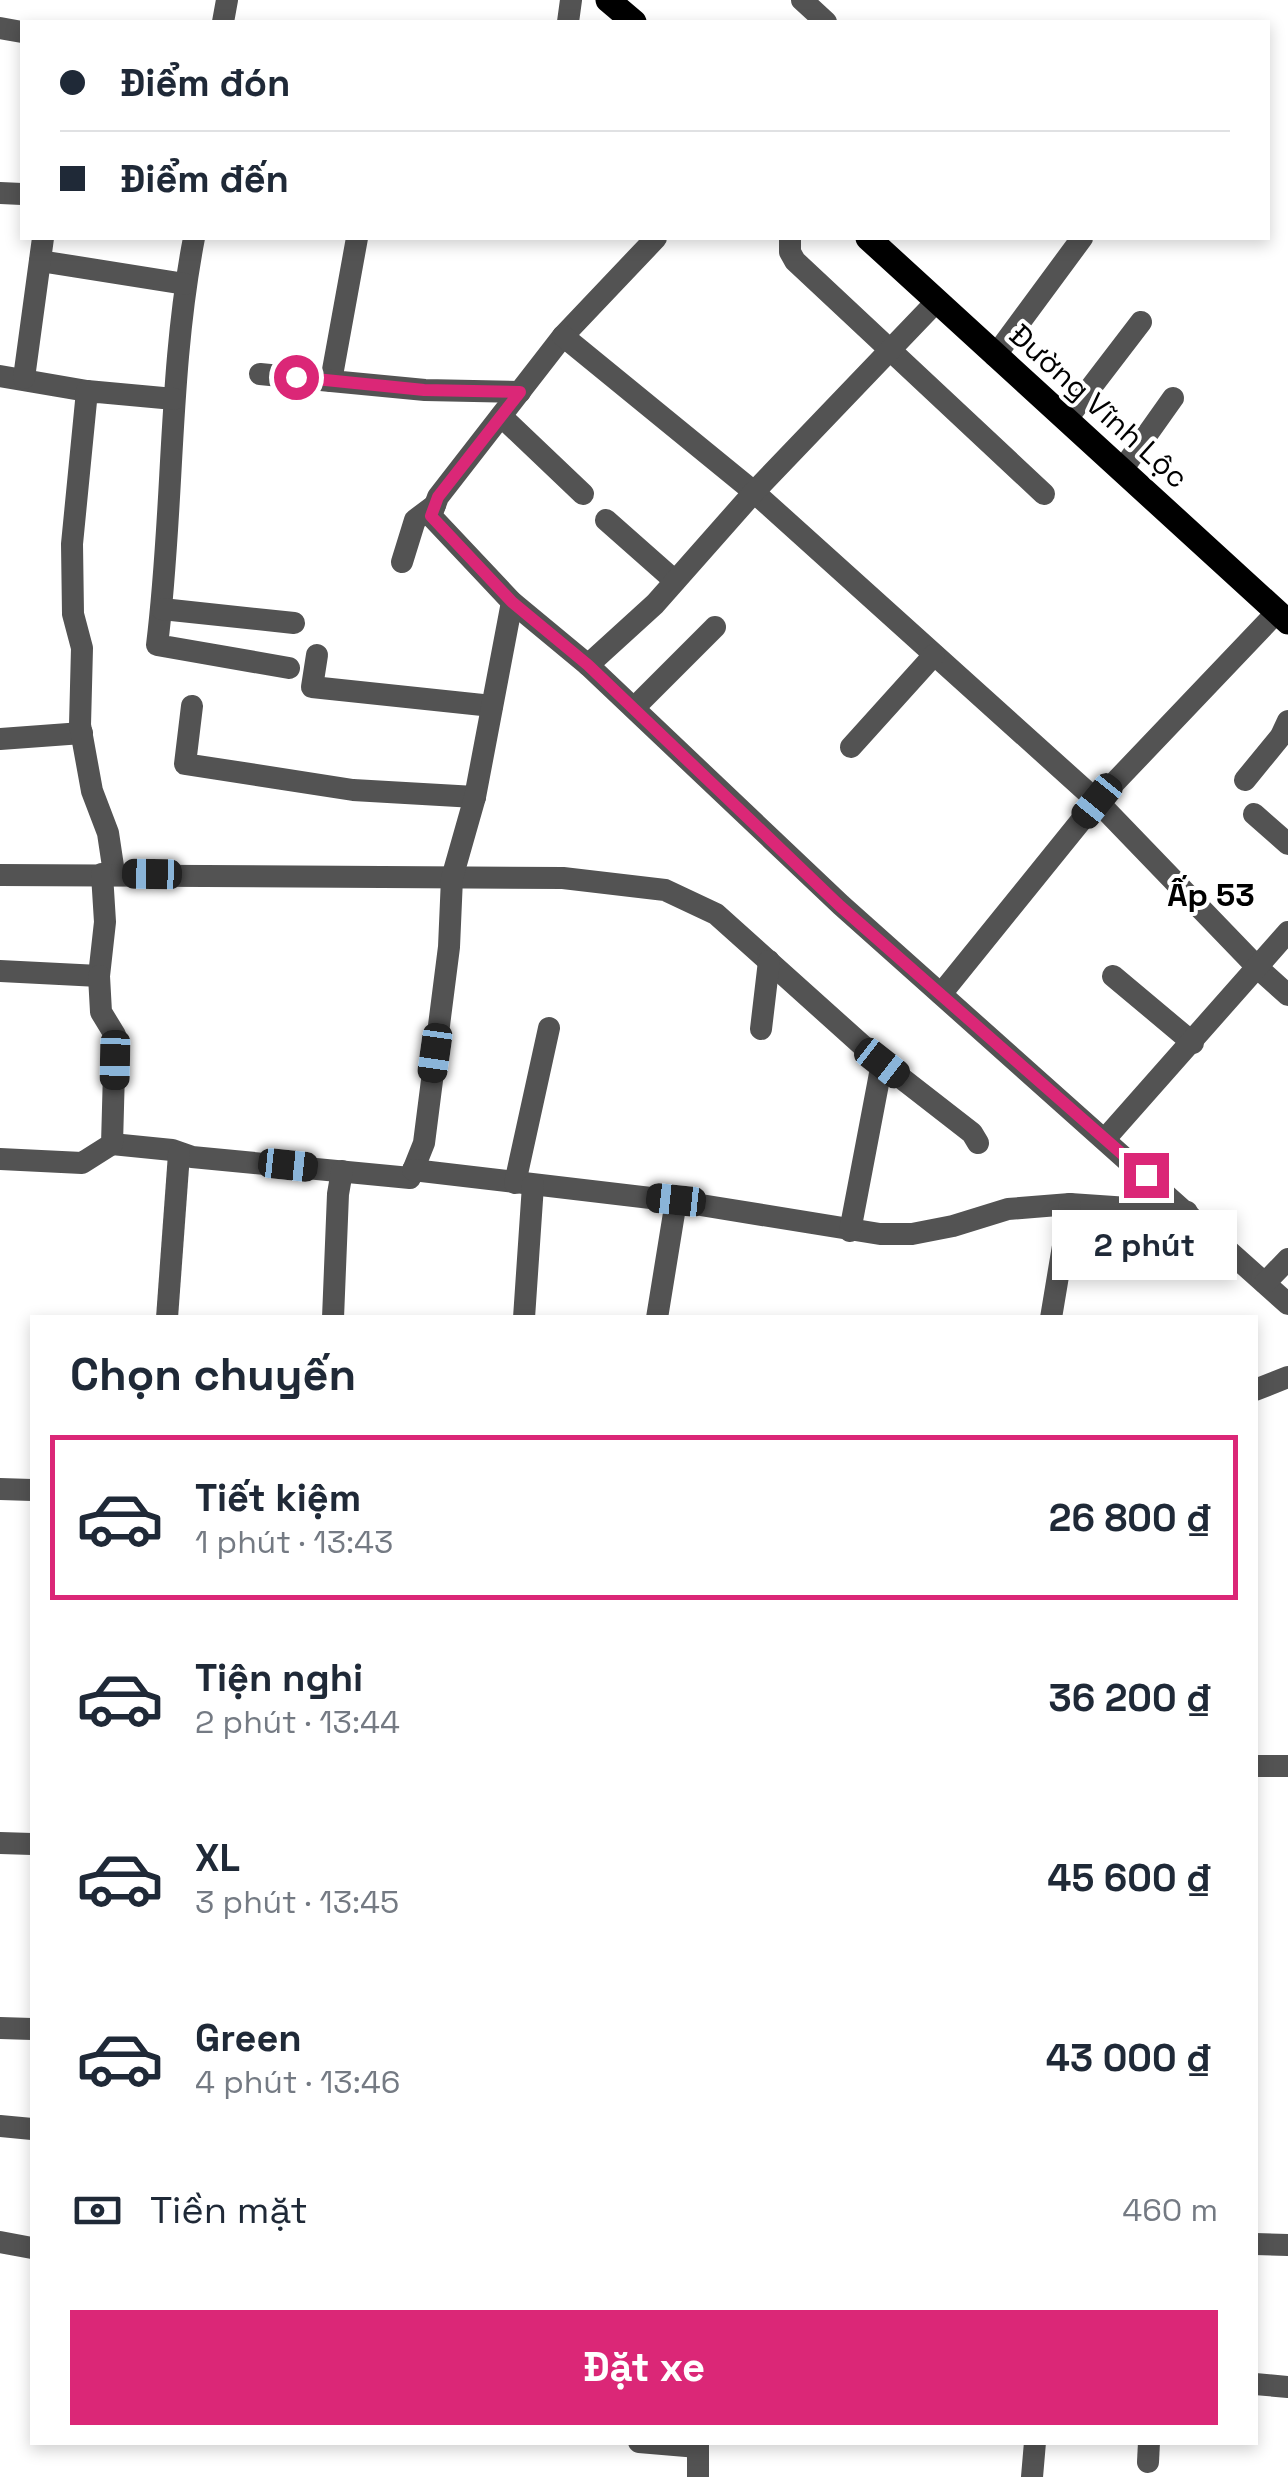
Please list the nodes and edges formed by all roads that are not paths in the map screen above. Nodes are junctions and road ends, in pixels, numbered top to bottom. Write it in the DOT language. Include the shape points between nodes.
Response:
graph roads {
  1 [pos="608,0"];
  2 [pos="802,0"];
  3 [pos="632,20"];
  4 [pos="824,20"];
  5 [pos="194,240"];
  6 [pos="357,240"];
  7 [pos="654,240"];
  8 [pos="785,240"];
  9 [pos="873,240"];
  10 [pos="1081,240"];
  11 [pos="42,249"];
  12 [pos="185,284"];
  13 [pos="936,302"];
  14 [pos="1141,322"];
  15 [pos="563,336"];
  16 [pos="889,349"];
  17 [pos="995,356"];
  18 [pos="260,374"];
  19 [pos="12,377"];
  20 [pos="331,381"];
  21 [pos="88,391"];
  22 [pos="520,392"];
  23 [pos="1173,398"];
  24 [pos="174,399"];
  25 [pos="501,416"];
  26 [pos="1066,420"];
  27 [pos="1122,470"];
  28 [pos="754,492"];
  29 [pos="584,494"];
  30 [pos="1044,494"];
  31 [pos="435,505"];
  32 [pos="606,520"];
  33 [pos="402,562"];
  34 [pos="675,581"];
  35 [pos="512,602"];
  36 [pos="162,609"];
  37 [pos="1282,617"];
  38 [pos="294,623"];
  39 [pos="715,627"];
  40 [pos="317,654"];
  41 [pos="934,655"];
  42 [pos="588,665"];
  43 [pos="289,668"];
  44 [pos="192,706"];
  45 [pos="492,706"];
  46 [pos="634,708"];
  47 [pos="1288,721"];
  48 [pos="82,733"];
  49 [pos="0,739"];
  50 [pos="851,747"];
  51 [pos="1245,780"];
  52 [pos="476,797"];
  53 [pos="1097,801"];
  54 [pos="1254,814"];
  55 [pos="1288,844"];
  56 [pos="108,874"];
  57 [pos="0,875"];
  58 [pos="452,878"];
  59 [pos="1288,932"];
  60 [pos="769,961"];
  61 [pos="1258,968"];
  62 [pos="0,971"];
  63 [pos="99,976"];
  64 [pos="1114,976"];
  65 [pos="941,994"];
  66 [pos="1288,995"];
  67 [pos="550,1028"];
  68 [pos="762,1029"];
  69 [pos="1193,1043"];
  70 [pos="882,1063"];
  71 [pos="1105,1139"];
  72 [pos="978,1142"];
  73 [pos="112,1144"];
  74 [pos="179,1154"];
  75 [pos="0,1159"];
  76 [pos="414,1170"];
  77 [pos="342,1171"];
  78 [pos="524,1184"];
  79 [pos="676,1200"];
  80 [pos="1070,1204"];
  81 [pos="1187,1212"];
  82 [pos="850,1231"];
  83 [pos="1288,1260"];
  84 [pos="1265,1283"];
  85 [pos="1288,1304"];
  86 [pos="167,1315"];
  87 [pos="333,1315"];
  88 [pos="524,1315"];
  89 [pos="657,1315"];
  90 [pos="1052,1315"];
  91 [pos="1288,1377"];
  92 [pos="1258,1389"];
  93 [pos="0,1489"];
  94 [pos="30,1490"];
  95 [pos="1258,1766"];
  96 [pos="1288,1766"];
  97 [pos="0,1843"];
  98 [pos="30,1844"];
  99 [pos="0,2028"];
  100 [pos="30,2029"];
  101 [pos="0,2126"];
  102 [pos="30,2129"];
  103 [pos="0,2242"];
  104 [pos="1258,2244"];
  105 [pos="1288,2245"];
  106 [pos="30,2248"];
  107 [pos="1258,2384"];
  108 [pos="1288,2387"];
  109 [pos="698,2445"];
  110 [pos="1035,2445"];
  111 [pos="698,2477"];
  112 [pos="1032,2477"];
  1 -- 3 [label="main road"];
  2 -- 4 [label="street"];
  5 -- 12 [label="street"];
  6 -- 20 [label="street"];
  7 -- 15 [label="street"];
  8 -- 16 [label="street" via="791,257"];
  9 -- 13 [label="main road, Đường Vĩnh Lộc"];
  10 -- 17 [label="street"];
  11 -- 12 [label="street"];
  11 -- 19 [label="street"];
  12 -- 24 [label="street"];
  13 -- 16 [label="street"];
  13 -- 17 [label="main road, Đường Vĩnh Lộc"];
  14 -- 26 [label="street"];
  15 -- 22 [label="street"];
  15 -- 28 [label="street"];
  16 -- 28 [label="street"];
  16 -- 30 [label="street"];
  17 -- 26 [label="main road, Đường Vĩnh Lộc"];
  18 -- 20 [label="street"];
  19 -- 21 [label="street"];
  20 -- 22 [label="street"];
  21 -- 24 [label="street"];
  21 -- 48 [label="street" via="72,544"];
  22 -- 25 [label="street"];
  23 -- 27 [label="street"];
  24 -- 36 [label="street"];
  25 -- 29 [label="street"];
  25 -- 31 [label="street"];
  26 -- 27 [label="main road, Đường Vĩnh Lộc"];
  27 -- 37 [label="main road, Đường Vĩnh Lộc"];
  28 -- 34 [label="street"];
  28 -- 41 [label="street"];
  31 -- 33 [label="street" via="414,520"];
  31 -- 35 [label="street" via="431,516"];
  32 -- 34 [label="street"];
  34 -- 42 [label="street"];
  35 -- 42 [label="street"];
  35 -- 45 [label="street"];
  36 -- 38 [label="street"];
  36 -- 43 [label="street" via="157,645"];
  37 -- 53 [label="street"];
  39 -- 46 [label="street"];
  40 -- 45 [label="street" via="312,688"];
  41 -- 50 [label="street"];
  41 -- 53 [label="street"];
  42 -- 46 [label="street"];
  44 -- 52 [label="street" via="185,764 353,790"];
  45 -- 52 [label="street"];
  46 -- 65 [label="street"];
  47 -- 51 [label="street"];
  48 -- 49 [label="street"];
  48 -- 56 [label="street" via="108,833"];
  52 -- 58 [label="street"];
  53 -- 61 [label="street"];
  53 -- 65 [label="street"];
  54 -- 55 [label="street"];
  56 -- 57 [label="street"];
  56 -- 58 [label="street"];
  56 -- 63 [label="street"];
  58 -- 60 [label="street" via="562,878 665,890 716,914"];
  58 -- 76 [label="street" via="424,1143"];
  59 -- 61 [label="street"];
  60 -- 68 [label="street"];
  60 -- 70 [label="street"];
  61 -- 66 [label="street"];
  61 -- 69 [label="street"];
  62 -- 63 [label="street"];
  63 -- 73 [label="street" via="101,1012 116,1035"];
  64 -- 69 [label="street"];
  65 -- 71 [label="street"];
  67 -- 78 [label="street"];
  69 -- 71 [label="street"];
  70 -- 72 [label="street"];
  70 -- 82 [label="street"];
  71 -- 81 [label="street"];
  73 -- 74 [label="street"];
  73 -- 75 [label="street" via="82,1162"];
  74 -- 77 [label="street"];
  74 -- 86 [label="street"];
  76 -- 77 [label="street" via="410,1178"];
  76 -- 78 [label="street"];
  77 -- 87 [label="street"];
  78 -- 79 [label="street"];
  78 -- 88 [label="street"];
  79 -- 82 [label="street"];
  79 -- 89 [label="street"];
  80 -- 81 [label="street"];
  80 -- 82 [label="street" via="1008,1209 912,1234"];
  80 -- 90 [label="street"];
  81 -- 84 [label="street"];
  83 -- 84 [label="street"];
  84 -- 85 [label="street"];
  91 -- 92 [label="street"];
  93 -- 94 [label="street"];
  95 -- 96 [label="street"];
  97 -- 98 [label="street"];
  99 -- 100 [label="street"];
  101 -- 102 [label="street"];
  103 -- 106 [label="street"];
  104 -- 105 [label="street"];
  107 -- 108 [label="street"];
  109 -- 111 [label="street"];
  110 -- 112 [label="street"];
}
